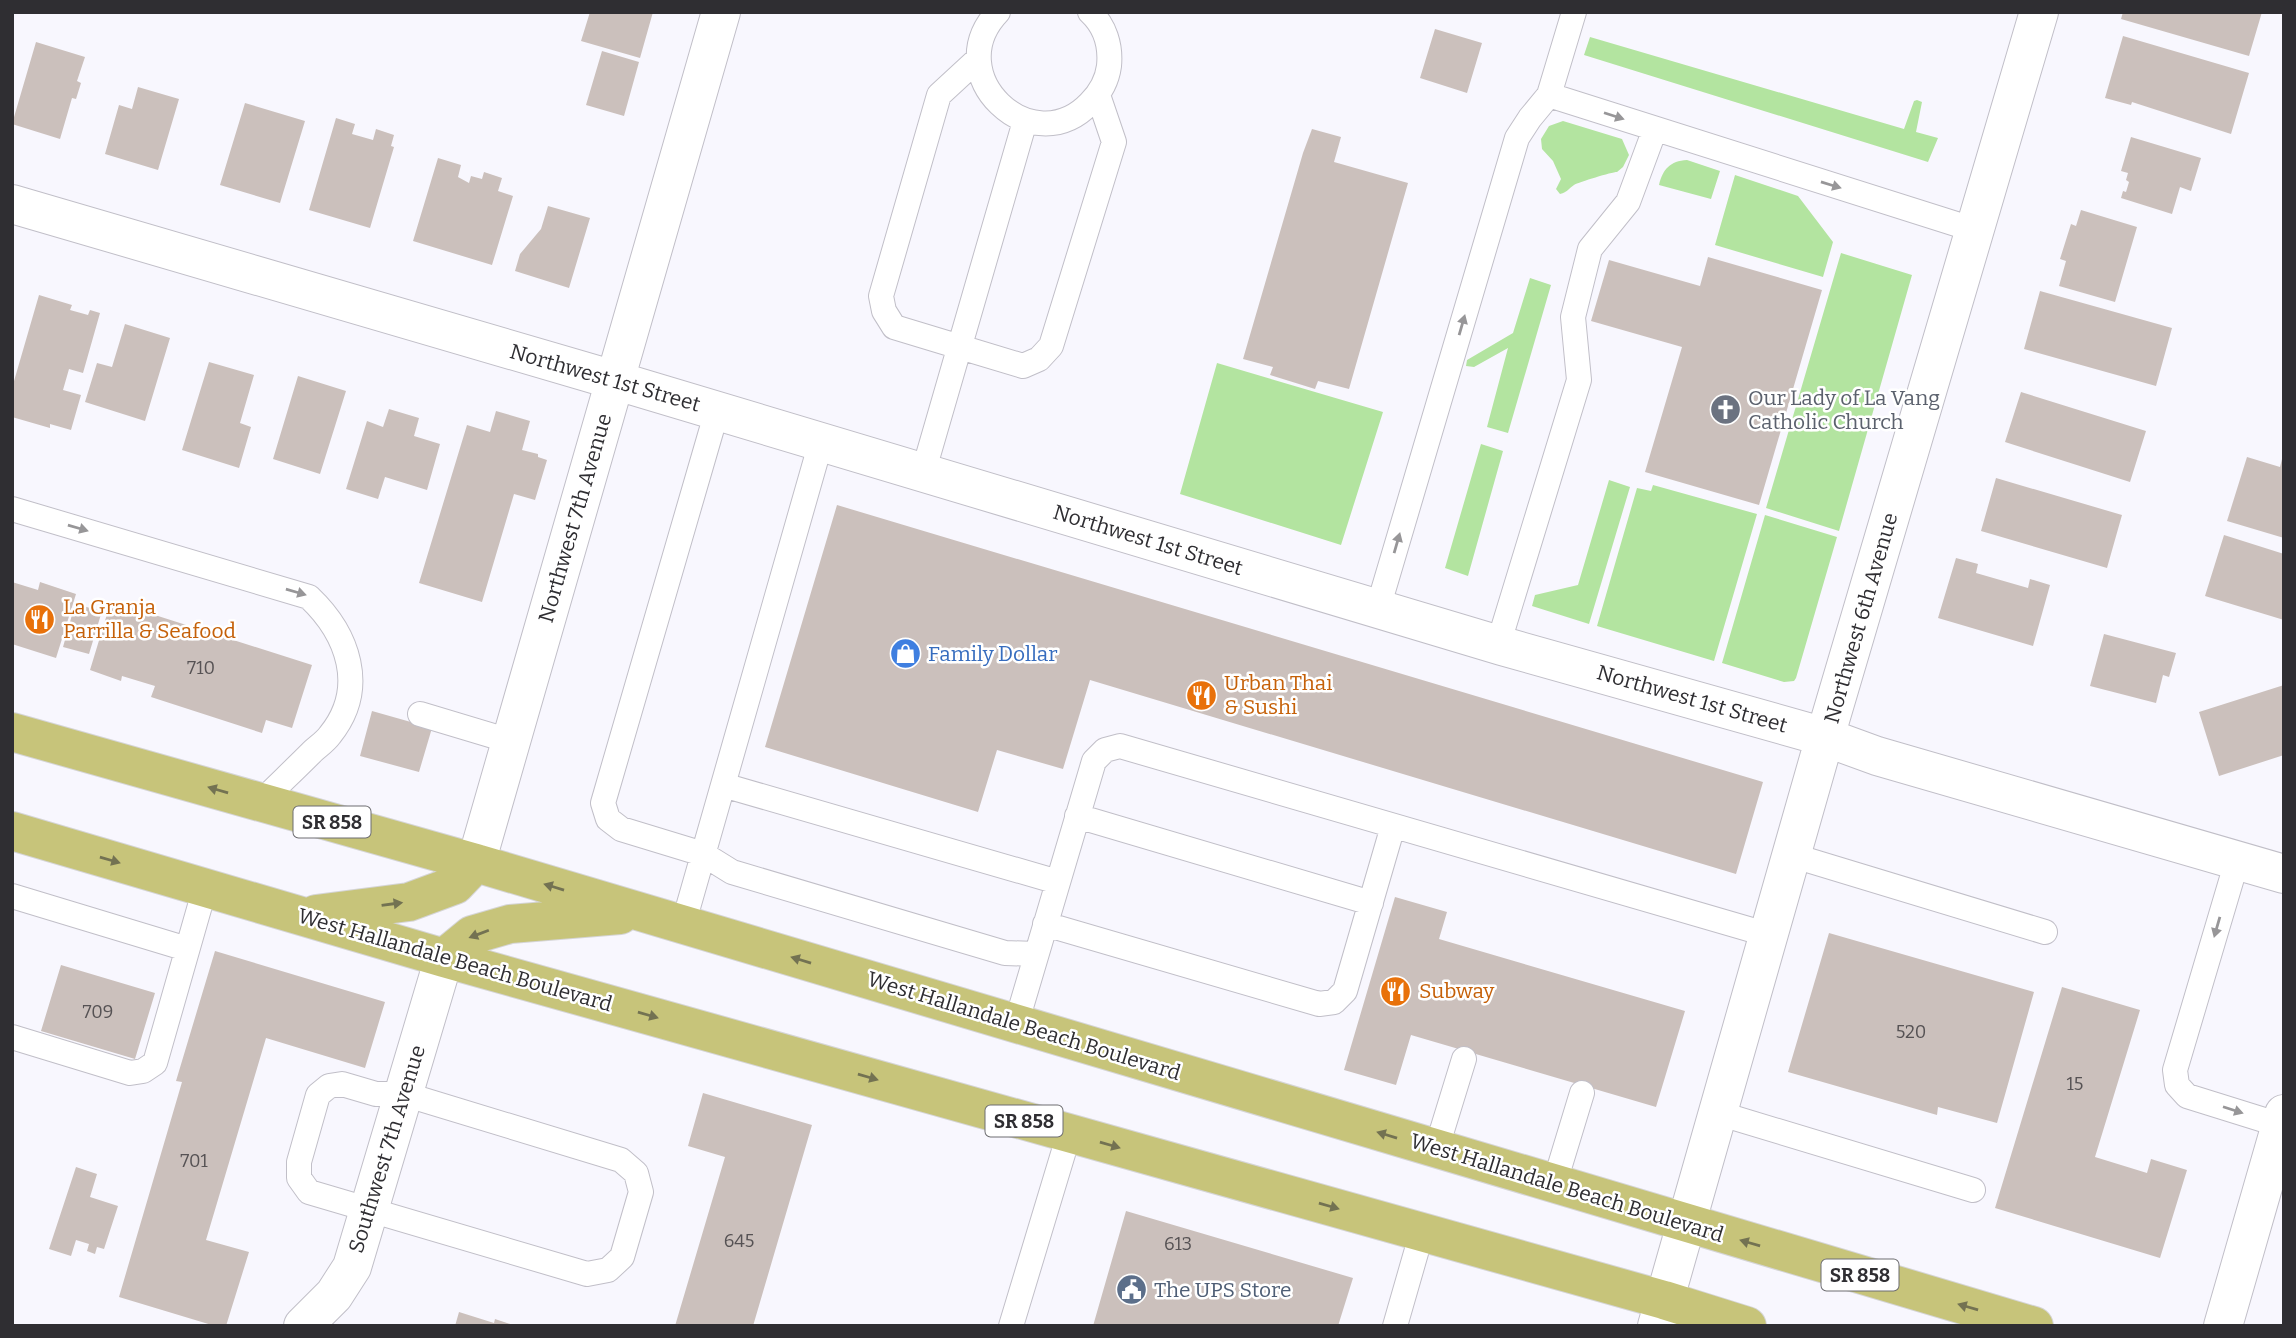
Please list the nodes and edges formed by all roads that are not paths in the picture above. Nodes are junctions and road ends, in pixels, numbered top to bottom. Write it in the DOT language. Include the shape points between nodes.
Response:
graph roads {
  1 [pos="721,12"];
  2 [pos="998,12"];
  3 [pos="1090,12"];
  4 [pos="1574,12"];
  5 [pos="2039,12"];
  6 [pos="978,59"];
  7 [pos="1098,95"];
  8 [pos="1549,96"];
  9 [pos="1026,121"];
  10 [pos="1655,130"];
  11 [pos="12,204"];
  12 [pos="1975,230"];
  13 [pos="960,347"];
  14 [pos="614,380"];
  15 [pos="717,411"];
  16 [pos="821,442"];
  17 [pos="923,473"];
  18 [pos="12,509"];
  19 [pos="1378,608"];
  20 [pos="1499,645"];
  21 [pos="420,714"];
  22 [pos="12,732"];
  23 [pos="1825,737"];
  24 [pos="510,741"];
  25 [pos="723,785"];
  26 [pos="261,802"];
  27 [pos="1077,816"];
  28 [pos="1393,826"];
  29 [pos="12,831"];
  30 [pos="703,854"];
  31 [pos="1791,855"];
  32 [pos="2237,861"];
  33 [pos="476,863"];
  34 [pos="2284,874"];
  35 [pos="1058,882"];
  36 [pos="205,888"];
  37 [pos="12,896"];
  38 [pos="1371,903"];
  39 [pos="643,913"];
  40 [pos="300,916"];
  41 [pos="1045,924"];
  42 [pos="683,925"];
  43 [pos="2045,932"];
  44 [pos="1769,935"];
  45 [pos="187,949"];
  46 [pos="1036,954"];
  47 [pos="444,958"];
  48 [pos="1016,1024"];
  49 [pos="12,1037"];
  50 [pos="1464,1059"];
  51 [pos="1582,1093"];
  52 [pos="404,1094"];
  53 [pos="1718,1113"];
  54 [pos="2282,1120"];
  55 [pos="1069,1133"];
  56 [pos="1437,1150"];
  57 [pos="1555,1185"];
  58 [pos="1973,1191"];
  59 [pos="368,1210"];
  60 [pos="1687,1224"];
  61 [pos="1422,1232"];
  62 [pos="1660,1313"];
  63 [pos="315,1323"];
  64 [pos="1401,1324"];
  65 [pos="1011,1326"];
  66 [pos="1747,1326"];
  67 [pos="2034,1326"];
  68 [pos="2223,1326"];
  1 -- 14 [label="street, Northwest 7th Avenue"];
  2 -- 6 [label="lane" via="981,39"];
  3 -- 7 [label="lane" via="1106,36 1110,56 1108,76"];
  4 -- 8 [label="lane"];
  5 -- 12 [label="street, Northwest 6th Avenue"];
  6 -- 9 [label="lane" via="982,80 992,97"];
  6 -- 13 [label="lane" via="939,95 881,296 894,327"];
  7 -- 9 [label="lane" via="1066,119"];
  7 -- 13 [label="lane" via="1114,142 1051,346 1039,359 1023,366"];
  8 -- 10 [label="lane, one-way"];
  19 -- 8 [label="lane, one-way" via="1517,138"];
  9 -- 13 [label="lane"];
  10 -- 12 [label="lane, one-way"];
  10 -- 20 [label="lane" via="1629,202 1590,250 1573,317 1579,380"];
  11 -- 14 [label="street, Northwest 1st Street"];
  12 -- 23 [label="street, Northwest 6th Avenue"];
  13 -- 17 [label="lane"];
  14 -- 15 [label="street, Northwest 1st Street"];
  14 -- 24 [label="street, Northwest 7th Avenue"];
  15 -- 16 [label="street, Northwest 1st Street"];
  15 -- 30 [label="lane" via="603,803 608,819 621,829"];
  16 -- 17 [label="street, Northwest 1st Street"];
  16 -- 25 [label="lane"];
  17 -- 19 [label="street, Northwest 1st Street"];
  18 -- 26 [label="lane, one-way" via="309,597 328,614 348,660 350,691 344,712 330,736"];
  19 -- 20 [label="street, Northwest 1st Street"];
  20 -- 23 [label="street, Northwest 1st Street"];
  21 -- 24 [label="lane"];
  26 -- 22 [label="main road, West Hallandale Beach Boulevard / SR 858, one-way"];
  23 -- 31 [label="street, Northwest 6th Avenue"];
  23 -- 32 [label="street, Northwest 1st Street"];
  24 -- 33 [label="street, Northwest 7th Avenue"];
  25 -- 30 [label="lane"];
  25 -- 35 [label="lane"];
  26 -- 33 [label="main road, West Hallandale Beach Boulevard / SR 858"];
  27 -- 28 [label="lane" via="1094,761 1105,750 1120,746"];
  27 -- 35 [label="lane"];
  27 -- 38 [label="lane"];
  28 -- 38 [label="lane"];
  28 -- 44 [label="lane"];
  29 -- 36 [label="main road, West Hallandale Beach Boulevard / SR 858, one-way"];
  30 -- 42 [label="lane"];
  30 -- 46 [label="lane" via="732,872 1005,953"];
  31 -- 43 [label="lane"];
  31 -- 44 [label="street, Northwest 6th Avenue"];
  32 -- 34 [label="street, Northwest 1st Street"];
  32 -- 54 [label="lane, one-way" via="2175,1070 2177,1085 2188,1096"];
  39 -- 33 [label="main road, West Hallandale Beach Boulevard / SR 858, one-way"];
  40 -- 33 [label="main road, one-way" via="409,902 456,885"];
  35 -- 41 [label="lane"];
  36 -- 40 [label="main road, West Hallandale Beach Boulevard / SR 858"];
  36 -- 45 [label="lane"];
  37 -- 45 [label="lane"];
  38 -- 41 [label="lane" via="1345,991 1334,1002 1319,1004"];
  39 -- 42 [label="main road, West Hallandale Beach Boulevard / SR 858"];
  39 -- 47 [label="main road, one-way" via="510,924 472,934"];
  40 -- 47 [label="main road, West Hallandale Beach Boulevard / SR 858"];
  41 -- 46 [label="lane"];
  48 -- 42 [label="main road, West Hallandale Beach Boulevard / SR 858, one-way"];
  44 -- 53 [label="street, Northwest 6th Avenue"];
  45 -- 49 [label="lane" via="155,1063 143,1071 130,1073"];
  46 -- 48 [label="lane"];
  47 -- 52 [label="street, Southwest 7th Avenue"];
  47 -- 55 [label="main road, West Hallandale Beach Boulevard / SR 858, one-way"];
  56 -- 48 [label="main road, West Hallandale Beach Boulevard / SR 858, one-way"];
  50 -- 56 [label="lane"];
  51 -- 57 [label="lane"];
  52 -- 59 [label="street, Southwest 7th Avenue"];
  52 -- 59 [label="lane" via="376,1094 342,1084 329,1086 318,1095 299,1162 299,1178 309,1192"];
  52 -- 59 [label="lane" via="621,1160 636,1173 641,1192 622,1257 608,1270 587,1274"];
  53 -- 58 [label="lane"];
  53 -- 60 [label="street, Northwest 6th Avenue"];
  54 -- 68 [label="street"];
  55 -- 61 [label="main road, West Hallandale Beach Boulevard / SR 858, one-way"];
  55 -- 65 [label="lane"];
  56 -- 57 [label="main road, West Hallandale Beach Boulevard / SR 858"];
  57 -- 60 [label="main road, West Hallandale Beach Boulevard / SR 858"];
  59 -- 63 [label="street, Southwest 7th Avenue" via="352,1267"];
  60 -- 62 [label="street, Northwest 6th Avenue"];
  67 -- 60 [label="main road, West Hallandale Beach Boulevard / SR 858, one-way"];
  61 -- 62 [label="main road, West Hallandale Beach Boulevard / SR 858"];
  61 -- 64 [label="lane"];
  62 -- 66 [label="main road, West Hallandale Beach Boulevard / SR 858"];
}
